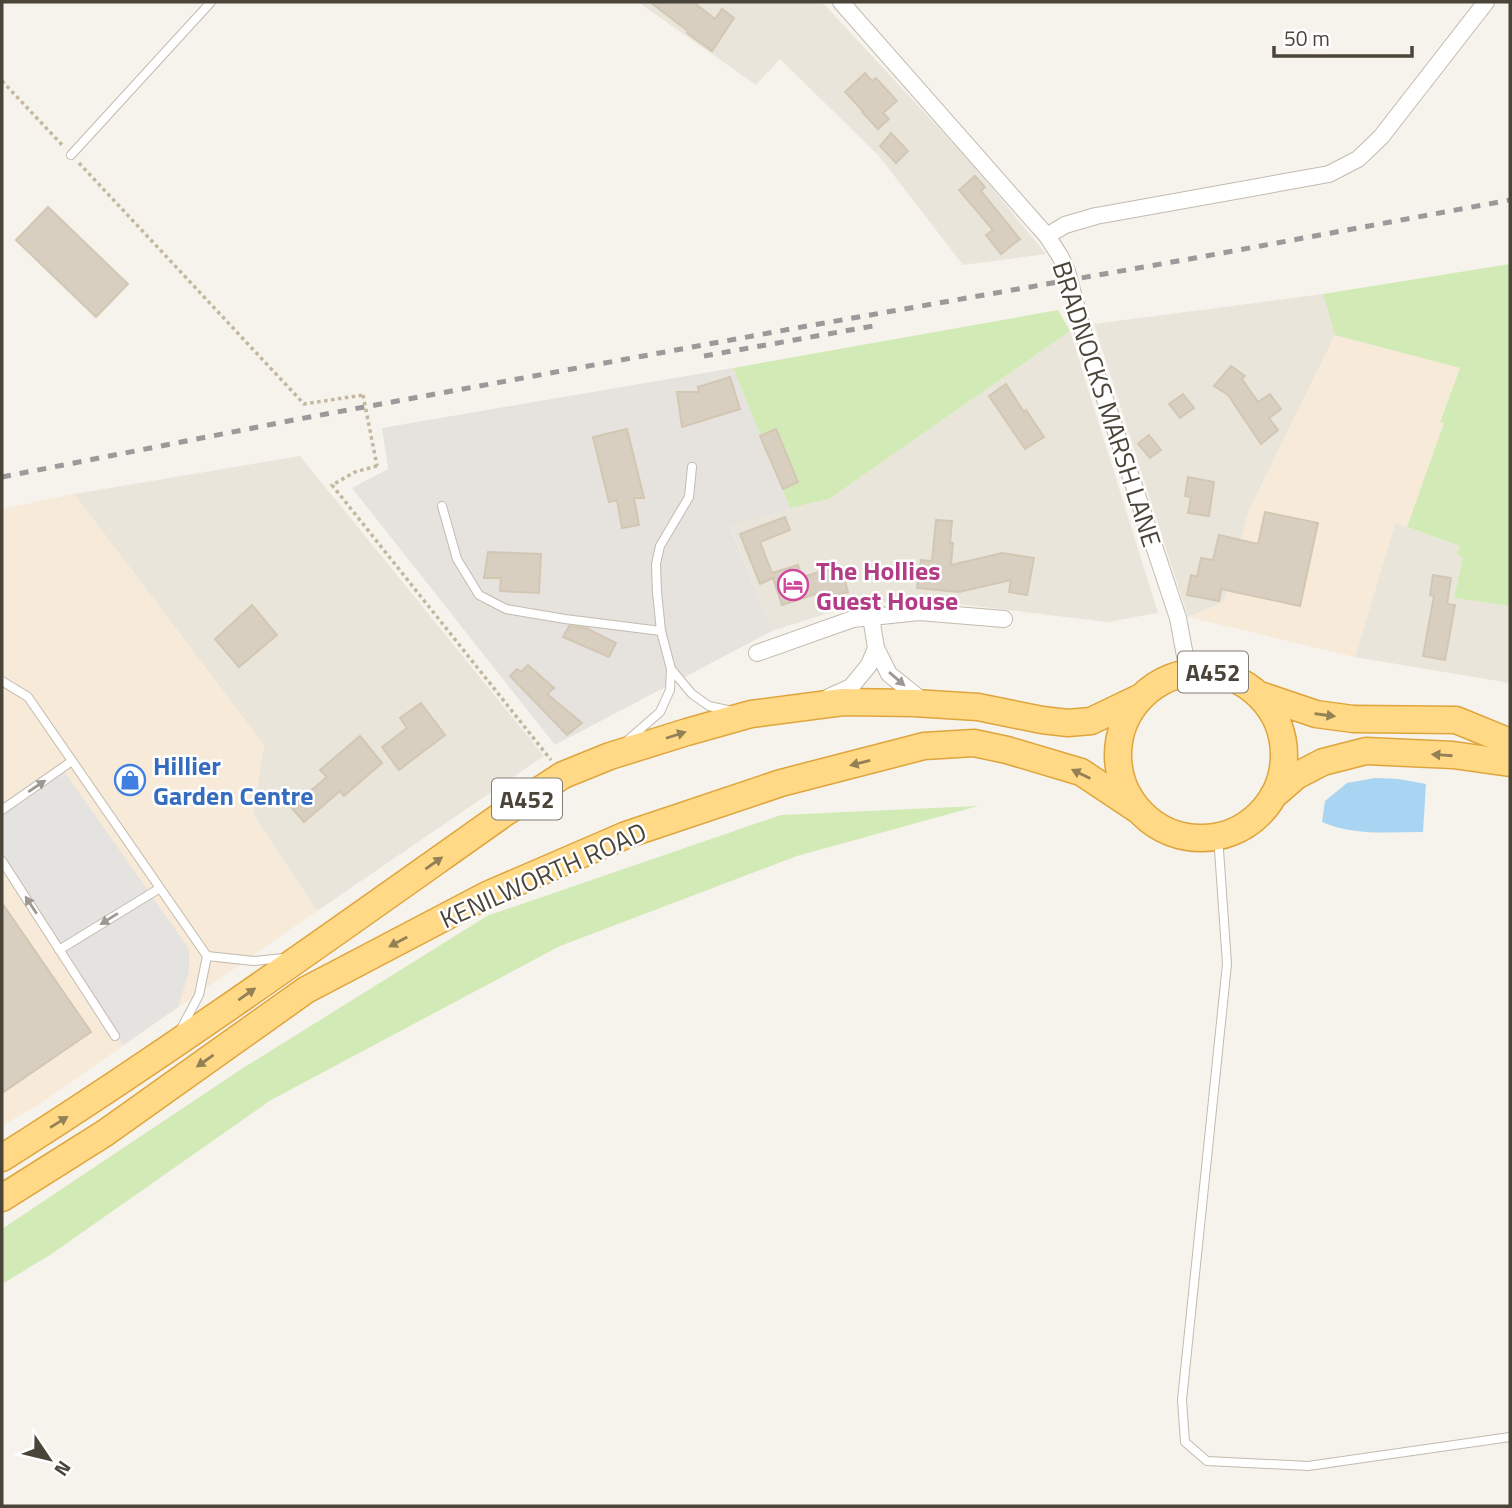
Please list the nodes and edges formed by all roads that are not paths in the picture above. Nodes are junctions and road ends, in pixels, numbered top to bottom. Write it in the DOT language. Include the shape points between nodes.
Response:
graph roads {
  1 [pos="211,2"];
  2 [pos="841,2"];
  3 [pos="1486,2"];
  4 [pos="71,155"];
  5 [pos="1047,236"];
  6 [pos="692,467"];
  7 [pos="442,506"];
  8 [pos="871,617"];
  9 [pos="1004,619"];
  10 [pos="662,631"];
  11 [pos="876,648"];
  12 [pos="757,653"];
  13 [pos="671,669"];
  14 [pos="1188,672"];
  15 [pos="2,681"];
  16 [pos="1260,695"];
  17 [pos="1139,698"];
  18 [pos="926,704"];
  19 [pos="804,707"];
  20 [pos="751,714"];
  21 [pos="1510,742"];
  22 [pos="610,756"];
  23 [pos="72,761"];
  24 [pos="1510,762"];
  25 [pos="1273,796"];
  26 [pos="2,810"];
  27 [pos="1138,810"];
  28 [pos="1218,836"];
  29 [pos="2,861"];
  30 [pos="160,888"];
  31 [pos="59,950"];
  32 [pos="207,956"];
  33 [pos="302,956"];
  34 [pos="115,1036"];
  35 [pos="170,1048"];
  36 [pos="2,1158"];
  37 [pos="2,1198"];
  38 [pos="1510,1437"];
  1 -- 4 [label="lane"];
  2 -- 5 [label="street, BRADNOCKS MARSH LANE"];
  3 -- 5 [label="street" via="1381,137 1358,159 1329,174 1096,216"];
  5 -- 14 [label="street, BRADNOCKS MARSH LANE" via="1067,271 1085,339 1178,618"];
  6 -- 10 [label="lane" via="689,497 660,546 656,564"];
  7 -- 10 [label="lane" via="457,559 479,595 506,609"];
  8 -- 9 [label="street" via="919,612"];
  8 -- 11 [label="street"];
  8 -- 12 [label="street" via="853,619"];
  10 -- 13 [label="lane"];
  11 -- 18 [label="street, one-way" via="889,674"];
  11 -- 19 [label="street, KENILWORTH ROAD" via="851,687"];
  13 -- 20 [label="lane" via="709,706"];
  13 -- 22 [label="lane" via="670,691 660,712"];
  14 -- 16 [label="highway, A452" via="1214,672 1239,680"];
  14 -- 17 [label="highway, A452" via="1161,681"];
  15 -- 23 [label="lane" via="28,697"];
  16 -- 21 [label="highway, A452, one-way" via="1316,715 1456,720"];
  16 -- 25 [label="highway, A452" via="1276,718 1283,744 1282,771"];
  17 -- 18 [label="highway, KENILWORTH ROAD / A452" via="1091,720 1068,723 978,707"];
  17 -- 27 [label="highway, A452" via="1123,724 1117,754 1122,784"];
  18 -- 19 [label="highway, KENILWORTH ROAD / A452" via="843,702"];
  19 -- 20 [label="highway, KENILWORTH ROAD / A452"];
  22 -- 20 [label="highway, KENILWORTH ROAD / A452, one-way"];
  33 -- 22 [label="highway, KENILWORTH ROAD / A452, one-way" via="563,775"];
  26 -- 23 [label="lane, one-way"];
  23 -- 30 [label="lane"];
  24 -- 25 [label="highway, A452, one-way" via="1366,751 1324,762 1296,776"];
  25 -- 28 [label="highway, A452" via="1258,815"];
  27 -- 28 [label="highway, A452" via="1170,831 1189,837"];
  27 -- 37 [label="highway, KENILWORTH ROAD / A452, one-way" via="1081,772 974,743 924,746 780,783 626,835 487,895 306,990 105,1133"];
  28 -- 38 [label="lane" via="1227,964 1182,1400 1185,1442 1207,1461 1308,1466"];
  31 -- 29 [label="lane, one-way"];
  30 -- 31 [label="lane, one-way"];
  30 -- 32 [label="lane"];
  31 -- 34 [label="lane"];
  32 -- 33 [label="lane" via="254,961"];
  32 -- 35 [label="lane" via="199,995"];
  35 -- 33 [label="highway, KENILWORTH ROAD / A452, one-way"];
  36 -- 35 [label="highway, KENILWORTH ROAD / A452, one-way"];
}
